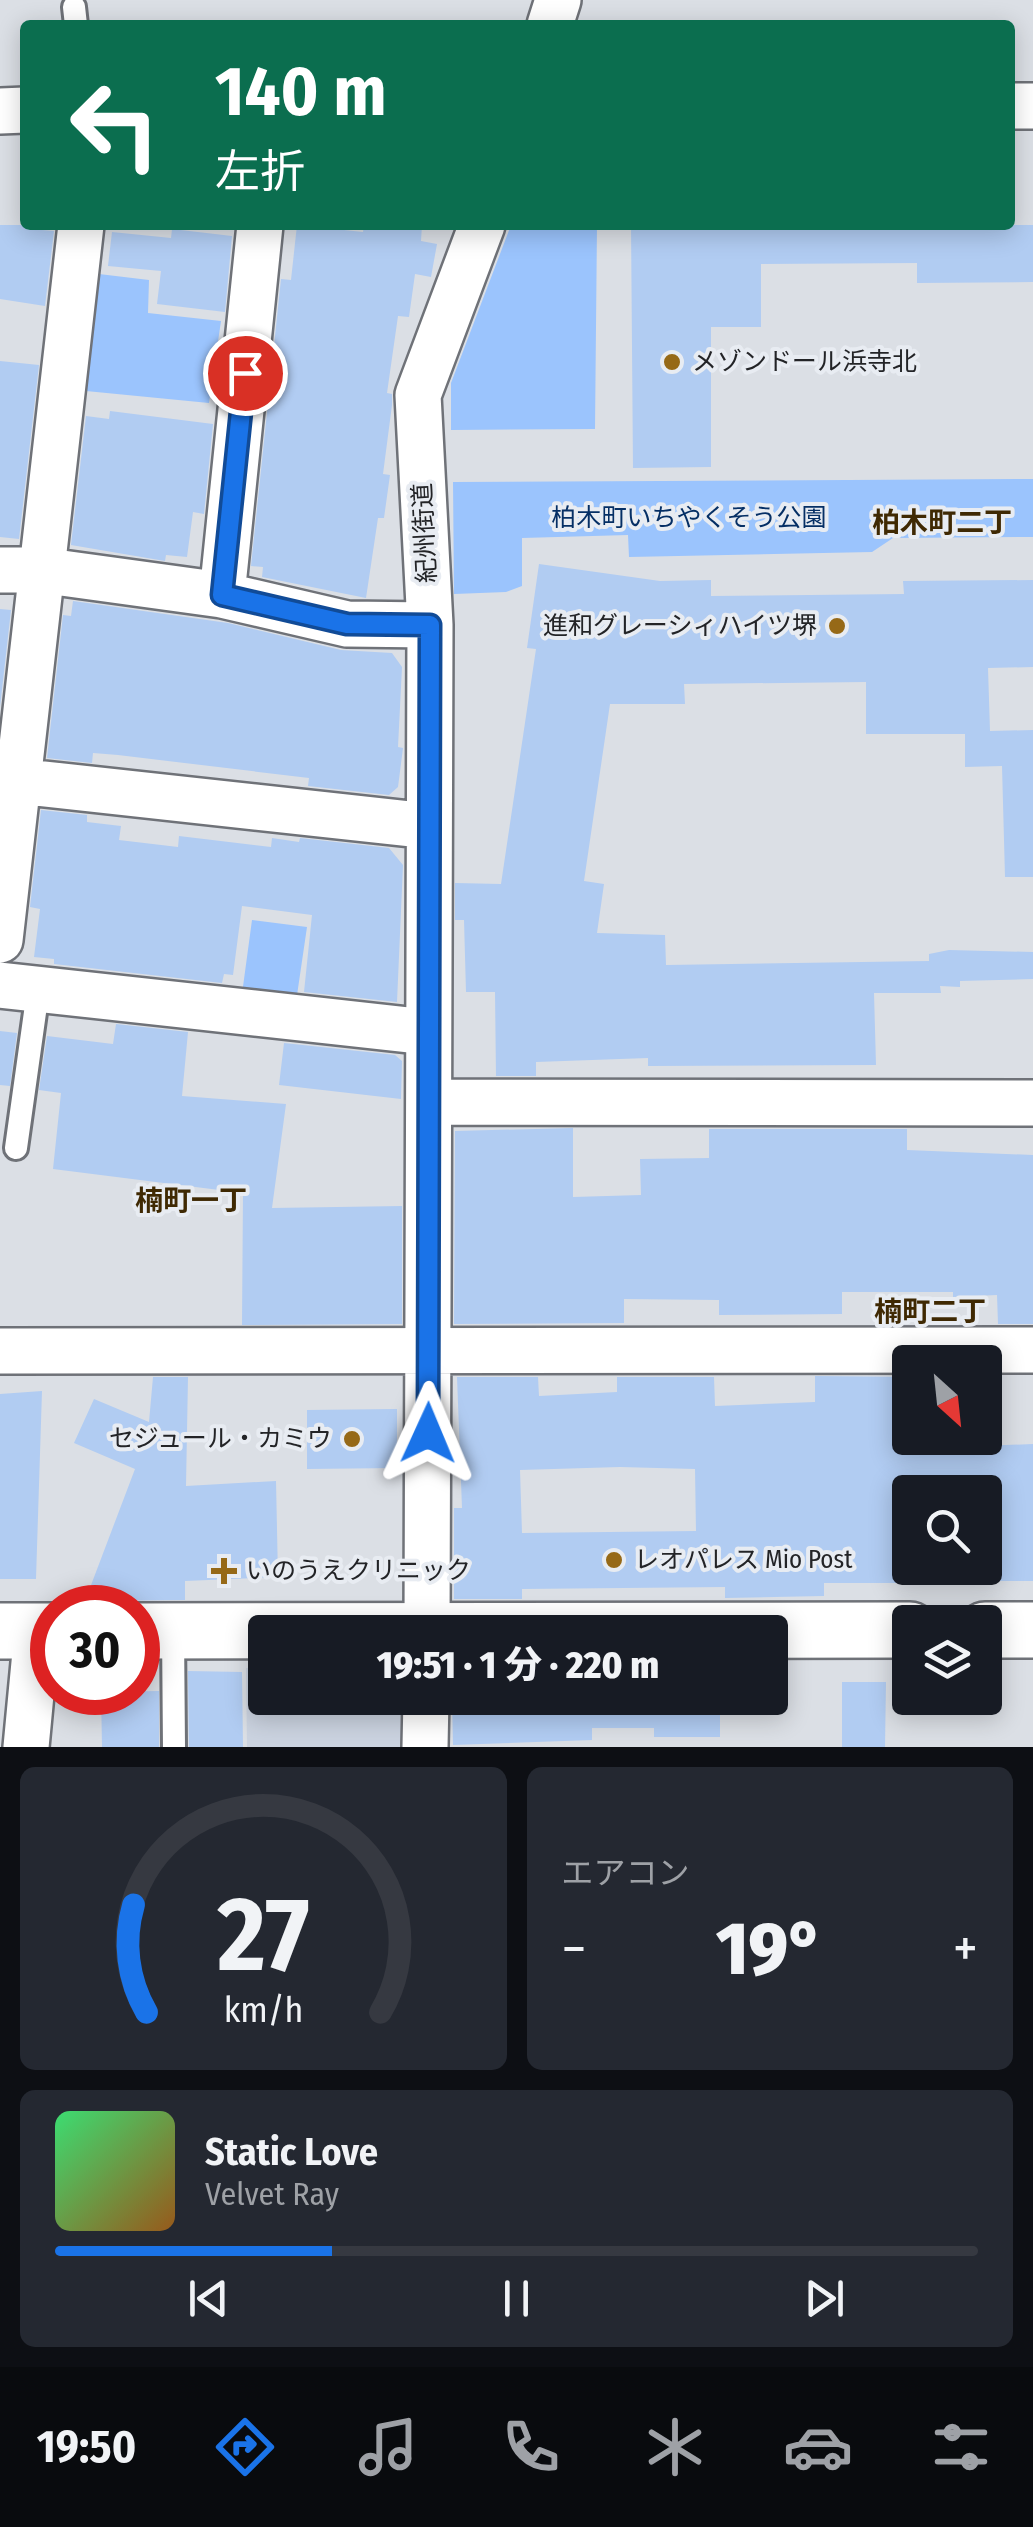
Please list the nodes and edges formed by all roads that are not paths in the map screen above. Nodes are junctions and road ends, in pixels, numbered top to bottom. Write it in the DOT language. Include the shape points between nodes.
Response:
graph roads {
  1 [pos="80,230"];
  2 [pos="259,230"];
  3 [pos="480,230"];
  4 [pos="20,570"];
  5 [pos="222,595"];
  6 [pos="430,625"];
  7 [pos="18,780"];
  8 [pos="429,826"];
  9 [pos="0,940"];
  10 [pos="19,988"];
  11 [pos="428,1032"];
  12 [pos="431,1102"];
  13 [pos="1033,1102"];
  14 [pos="16,1148"];
  15 [pos="1033,1350"];
  16 [pos="0,1352"];
  17 [pos="429,1353"];
  18 [pos="427,1615"];
  19 [pos="892,1630"];
  20 [pos="1002,1630"];
  21 [pos="1033,1630"];
  22 [pos="30,1631"];
  23 [pos="160,1631"];
  24 [pos="248,1631"];
  25 [pos="788,1631"];
  26 [pos="160,1657"];
  27 [pos="425,1715"];
  28 [pos="26,1747"];
  29 [pos="174,1747"];
  30 [pos="424,1747"];
  1 -- 4 [label="street"];
  2 -- 5 [label="street"];
  3 -- 6 [label="street, 紀州街道" via="418,395"];
  4 -- 5 [label="street"];
  4 -- 7 [label="street"];
  5 -- 6 [label="street" via="347,624"];
  6 -- 8 [label="street, 紀州街道"];
  7 -- 8 [label="street"];
  7 -- 9 [label="street"];
  8 -- 11 [label="street, 紀州街道"];
  10 -- 11 [label="street"];
  10 -- 14 [label="lane"];
  11 -- 12 [label="street, 紀州街道"];
  12 -- 13 [label="street"];
  12 -- 17 [label="street, 紀州街道"];
  15 -- 17 [label="street"];
  16 -- 17 [label="street"];
  17 -- 18 [label="street, 紀州街道"];
  19 -- 25 [label="street"];
  20 -- 21 [label="street"];
  22 -- 28 [label="street"];
  23 -- 24 [label="street"];
  26 -- 29 [label="lane"];
  27 -- 30 [label="street"];
}
